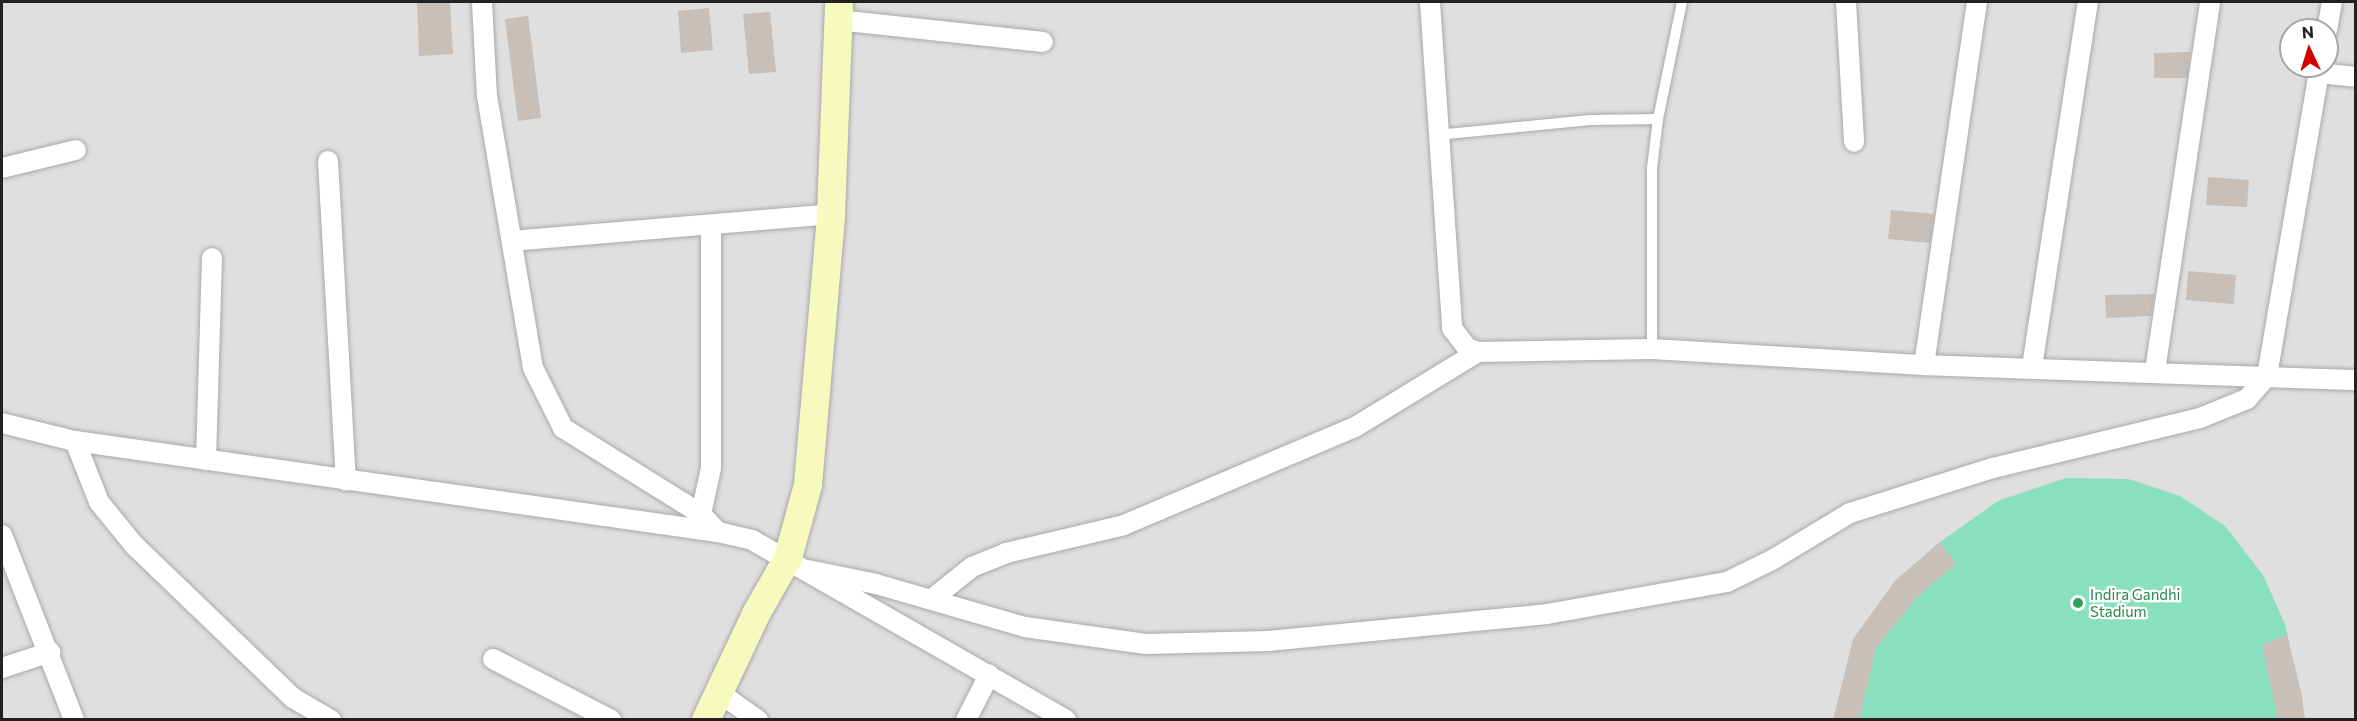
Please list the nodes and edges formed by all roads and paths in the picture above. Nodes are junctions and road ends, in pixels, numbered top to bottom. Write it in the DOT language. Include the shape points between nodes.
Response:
graph roads {
  1 [pos="482,2"];
  2 [pos="1430,2"];
  3 [pos="1682,2"];
  4 [pos="1846,2"];
  5 [pos="1977,2"];
  6 [pos="2088,2"];
  7 [pos="2210,2"];
  8 [pos="2332,2"];
  9 [pos="838,11"];
  10 [pos="2329,18"];
  11 [pos="1043,42"];
  12 [pos="2339,73"];
  13 [pos="2355,77"];
  14 [pos="2318,78"];
  15 [pos="1658,118"];
  16 [pos="1437,135"];
  17 [pos="1854,142"];
  18 [pos="76,150"];
  19 [pos="328,161"];
  20 [pos="2,168"];
  21 [pos="831,214"];
  22 [pos="711,225"];
  23 [pos="512,241"];
  24 [pos="212,258"];
  25 [pos="1652,349"];
  26 [pos="1478,352"];
  27 [pos="1924,365"];
  28 [pos="2032,368"];
  29 [pos="2155,371"];
  30 [pos="2267,376"];
  31 [pos="2355,380"];
  32 [pos="2,423"];
  33 [pos="75,441"];
  34 [pos="206,460"];
  35 [pos="346,480"];
  36 [pos="701,514"];
  37 [pos="718,532"];
  38 [pos="2,535"];
  39 [pos="798,564"];
  40 [pos="932,599"];
  41 [pos="50,652"];
  42 [pos="493,659"];
  43 [pos="2,668"];
  44 [pos="989,675"];
  45 [pos="718,692"];
  46 [pos="74,720"];
  47 [pos="331,720"];
  48 [pos="610,720"];
  49 [pos="706,720"];
  50 [pos="758,720"];
  51 [pos="966,720"];
  52 [pos="1065,720"];
  1 -- 23 [label="street" via="488,96"];
  2 -- 16 [label="street"];
  3 -- 15 [label="lane"];
  4 -- 17 [label="street"];
  5 -- 27 [label="street"];
  6 -- 28 [label="street"];
  7 -- 29 [label="street"];
  8 -- 10 [label="street"];
  9 -- 11 [label="street"];
  9 -- 21 [label="street"];
  12 -- 13 [label="street"];
  14 -- 30 [label="street"];
  15 -- 16 [label="lane"];
  15 -- 25 [label="lane" via="1652,168"];
  16 -- 26 [label="street" via="1452,328 1467,348"];
  18 -- 20 [label="street"];
  19 -- 35 [label="street"];
  21 -- 22 [label="street"];
  21 -- 39 [label="street"];
  22 -- 23 [label="street"];
  22 -- 36 [label="street" via="711,468"];
  23 -- 36 [label="street" via="533,368 563,428"];
  24 -- 34 [label="street"];
  25 -- 26 [label="street"];
  25 -- 27 [label="street"];
  26 -- 40 [label="street" via="1355,427 1124,525 1006,553 972,567"];
  27 -- 28 [label="street"];
  28 -- 29 [label="street"];
  29 -- 30 [label="street"];
  30 -- 31 [label="street"];
  30 -- 40 [label="street" via="2247,399 2200,418 1993,468 1850,513 1727,582 1671,594 1524,616 1268,641 1146,644 1025,627"];
  32 -- 33 [label="street"];
  33 -- 34 [label="street"];
  33 -- 47 [label="street" via="99,502 134,545 293,698"];
  34 -- 35 [label="street"];
  35 -- 37 [label="street"];
  36 -- 37 [label="street"];
  37 -- 39 [label="street" via="752,540"];
  38 -- 41 [label="street"];
  39 -- 40 [label="street"];
  39 -- 44 [label="street"];
  39 -- 45 [label="street"];
  41 -- 43 [label="street"];
  41 -- 46 [label="street"];
  42 -- 48 [label="street"];
  44 -- 51 [label="street"];
  44 -- 52 [label="street"];
  45 -- 49 [label="street"];
  45 -- 50 [label="street"];
}
